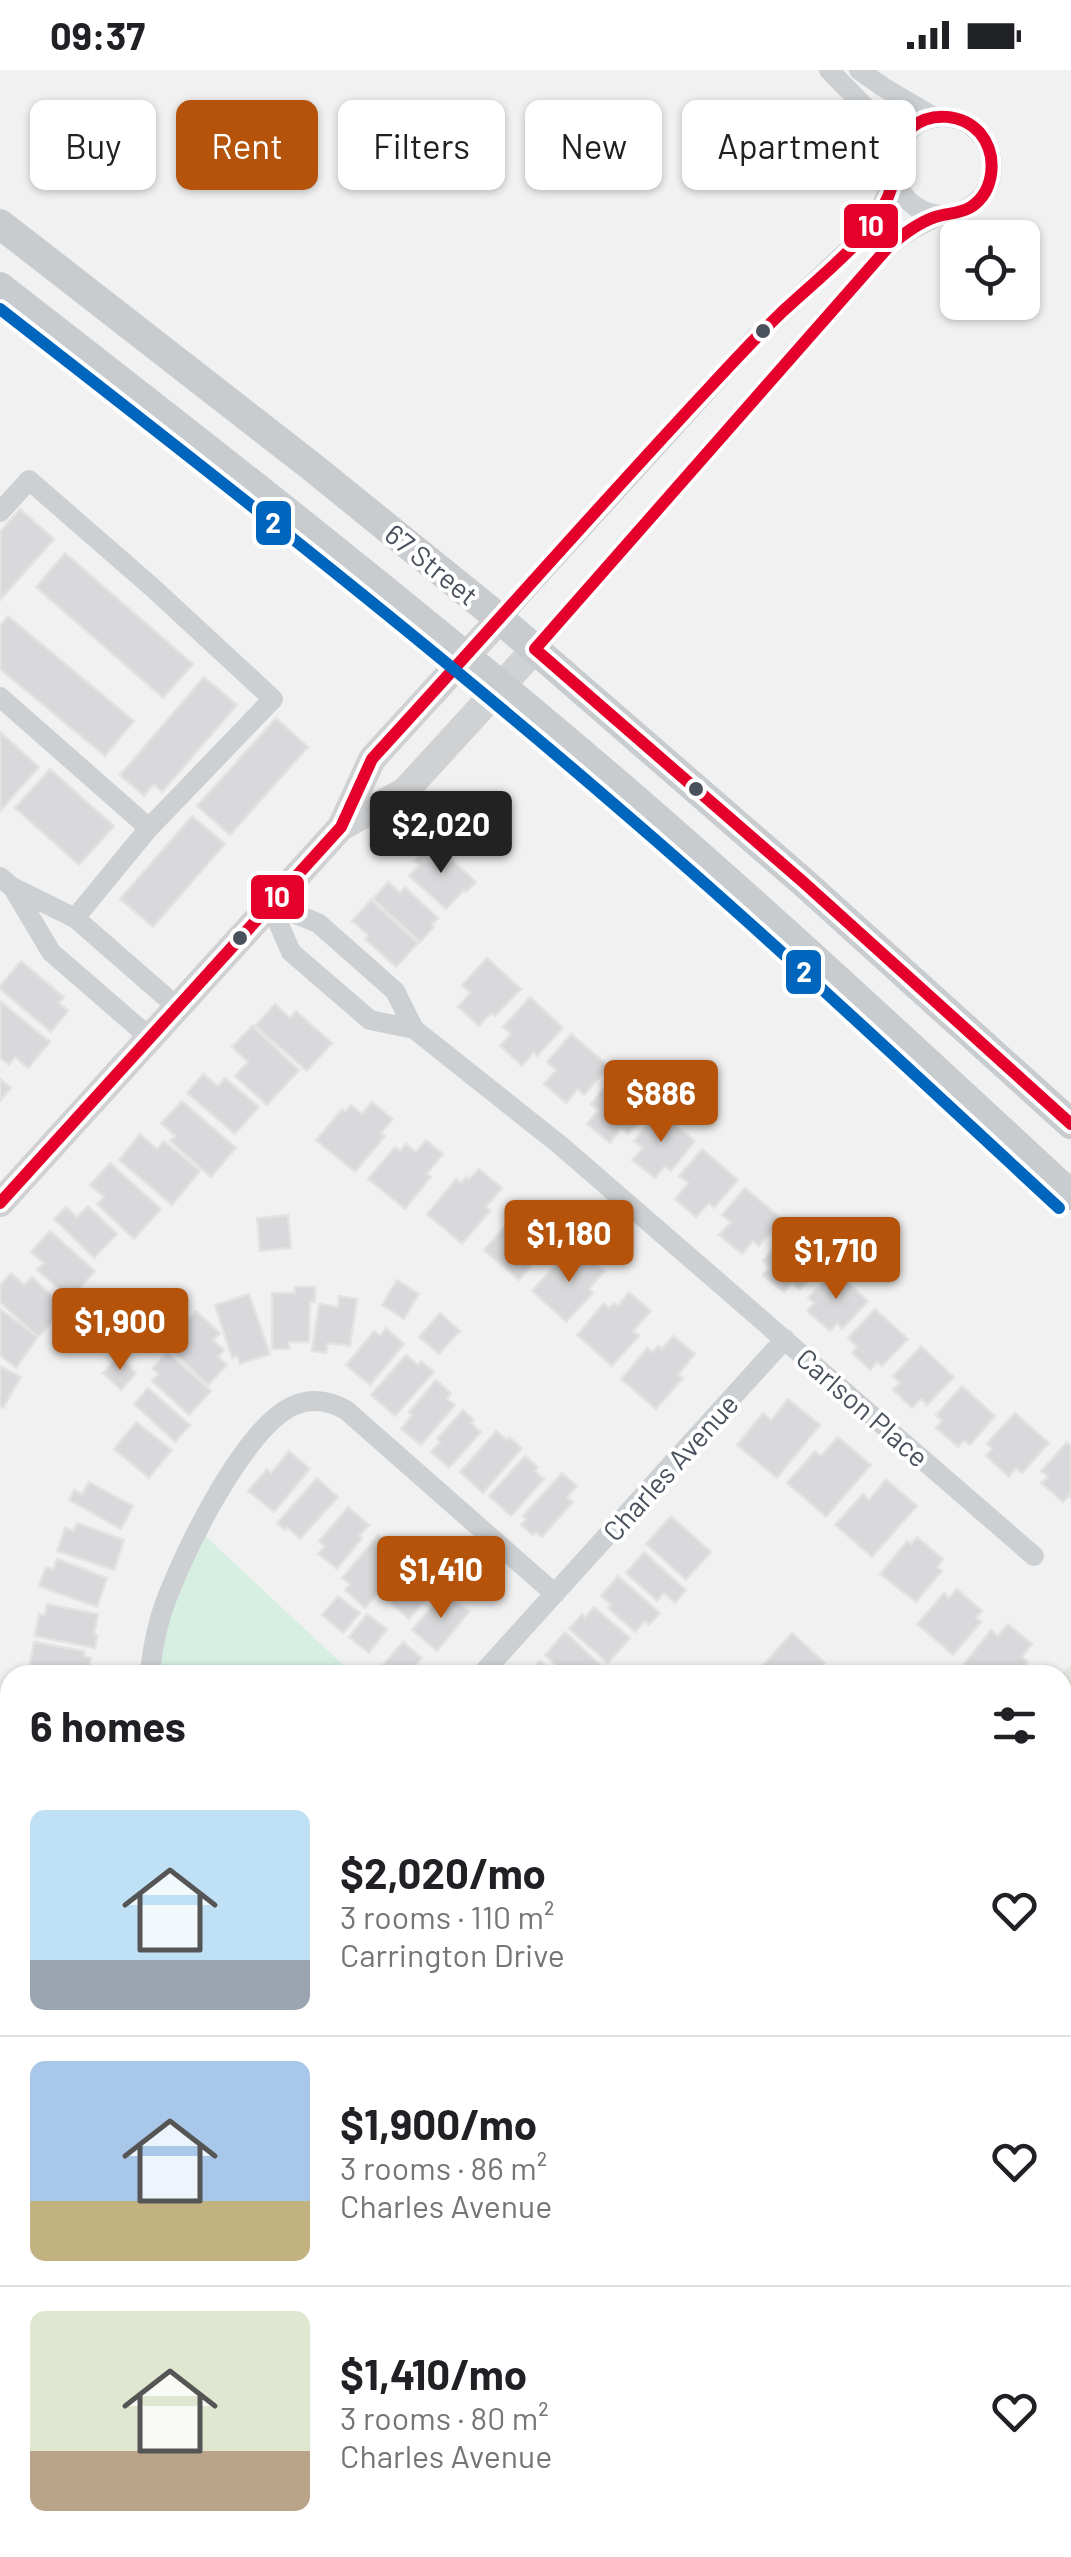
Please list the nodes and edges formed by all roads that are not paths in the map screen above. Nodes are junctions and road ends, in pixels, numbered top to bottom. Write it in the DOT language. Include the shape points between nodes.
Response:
graph roads {
  1 [pos="829,70"];
  2 [pos="859,70"];
  3 [pos="858,100"];
  4 [pos="934,117"];
  5 [pos="916,125"];
  6 [pos="887,190"];
  7 [pos="899,190"];
  8 [pos="940,215"];
  9 [pos="0,224"];
  10 [pos="0,287"];
  11 [pos="0,512"];
  12 [pos="500,619"];
  13 [pos="534,649"];
  14 [pos="466,657"];
  15 [pos="502,686"];
  16 [pos="0,698"];
  17 [pos="341,826"];
  18 [pos="149,828"];
  19 [pos="6,882"];
  20 [pos="270,904"];
  21 [pos="75,918"];
  22 [pos="176,1006"];
  23 [pos="414,1029"];
  24 [pos="149,1037"];
  25 [pos="1071,1124"];
  26 [pos="1071,1194"];
  27 [pos="0,1203"];
  28 [pos="786,1340"];
  29 [pos="1034,1556"];
  30 [pos="555,1594"];
  31 [pos="152,1665"];
  32 [pos="490,1665"];
  1 -- 3 [label="street"];
  2 -- 4 [label="street"];
  4 -- 5 [label="street"];
  4 -- 8 [label="street" via="966,122 980,132 992,162 984,194 957,214"];
  6 -- 12 [label="street" via="861,238 757,336"];
  7 -- 8 [label="street" via="924,212"];
  8 -- 13 [label="street" via="890,245"];
  9 -- 12 [label="main road, 67 Street"];
  10 -- 14 [label="main road, 67 Street"];
  11 -- 18 [label="street" via="29,480 272,699"];
  12 -- 13 [label="main road, 67 Street"];
  12 -- 14 [label="street"];
  13 -- 15 [label="street"];
  13 -- 25 [label="main road, 67 Street"];
  14 -- 15 [label="main road, 67 Street"];
  14 -- 17 [label="street" via="372,760"];
  15 -- 17 [label="street" via="405,791"];
  15 -- 26 [label="main road, 67 Street" via="770,918"];
  16 -- 18 [label="street"];
  17 -- 20 [label="street"];
  18 -- 21 [label="street"];
  19 -- 21 [label="street"];
  19 -- 24 [label="street" via="51,952"];
  20 -- 22 [label="street"];
  20 -- 23 [label="street, Carlson Place" via="318,923 395,992"];
  20 -- 23 [label="street, Carlson Place" via="292,952 370,1020"];
  21 -- 22 [label="street"];
  22 -- 24 [label="street"];
  23 -- 28 [label="street, Carlson Place"];
  24 -- 27 [label="street"];
  28 -- 29 [label="street, Carlson Place"];
  28 -- 30 [label="street, Charles Avenue"];
  30 -- 31 [label="street" via="346,1410 307,1402 278,1415 226,1480 161,1615"];
  30 -- 32 [label="street, Charles Avenue"];
}
